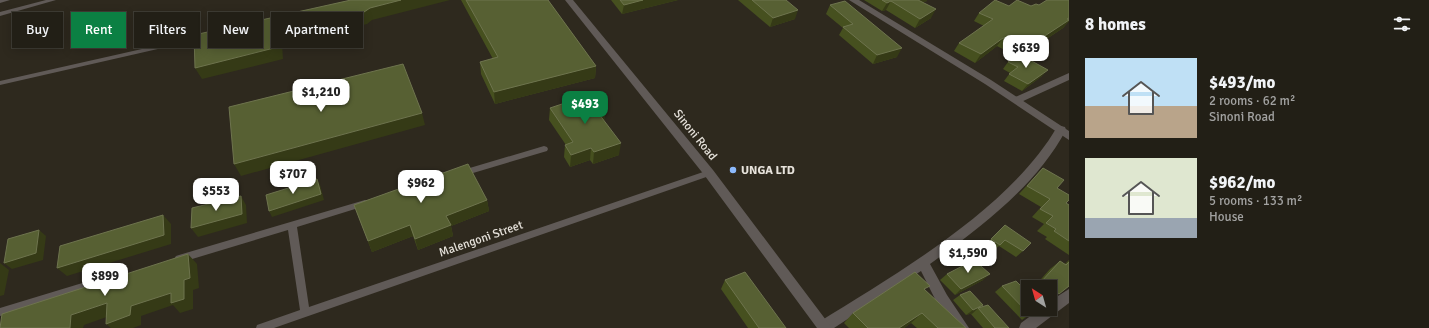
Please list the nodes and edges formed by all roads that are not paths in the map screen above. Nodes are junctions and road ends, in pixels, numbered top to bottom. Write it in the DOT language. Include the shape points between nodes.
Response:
graph roads {
  1 [pos="7,0"];
  2 [pos="53,0"];
  3 [pos="569,0"];
  4 [pos="854,0"];
  5 [pos="0,1"];
  6 [pos="0,14"];
  7 [pos="208,37"];
  8 [pos="1069,76"];
  9 [pos="0,83"];
  10 [pos="1017,100"];
  11 [pos="1065,133"];
  12 [pos="544,149"];
  13 [pos="708,173"];
  14 [pos="452,176"];
  15 [pos="376,200"];
  16 [pos="292,225"];
  17 [pos="172,261"];
  18 [pos="923,263"];
  19 [pos="120,276"];
  20 [pos="1069,296"];
  21 [pos="1057,304"];
  22 [pos="0,312"];
  23 [pos="305,313"];
  24 [pos="1041,316"];
  25 [pos="261,328"];
  26 [pos="824,328"];
  27 [pos="962,328"];
  28 [pos="1026,328"];
  1 -- 5 [label="lane"];
  2 -- 6 [label="lane"];
  3 -- 13 [label="street, Sinoni Road"];
  4 -- 10 [label="street"];
  7 -- 9 [label="lane"];
  8 -- 10 [label="street"];
  10 -- 11 [label="street"];
  11 -- 18 [label="street" via="1013,190 974,225"];
  12 -- 14 [label="lane"];
  13 -- 23 [label="lane, Malengoni Street"];
  13 -- 26 [label="street, Sinoni Road"];
  15 -- 16 [label="lane"];
  16 -- 17 [label="lane"];
  16 -- 23 [label="lane"];
  18 -- 26 [label="street"];
  18 -- 27 [label="street" via="942,299"];
  19 -- 22 [label="lane"];
  20 -- 21 [label="street"];
  23 -- 25 [label="lane, Malengoni Street"];
  24 -- 28 [label="street"];
}
